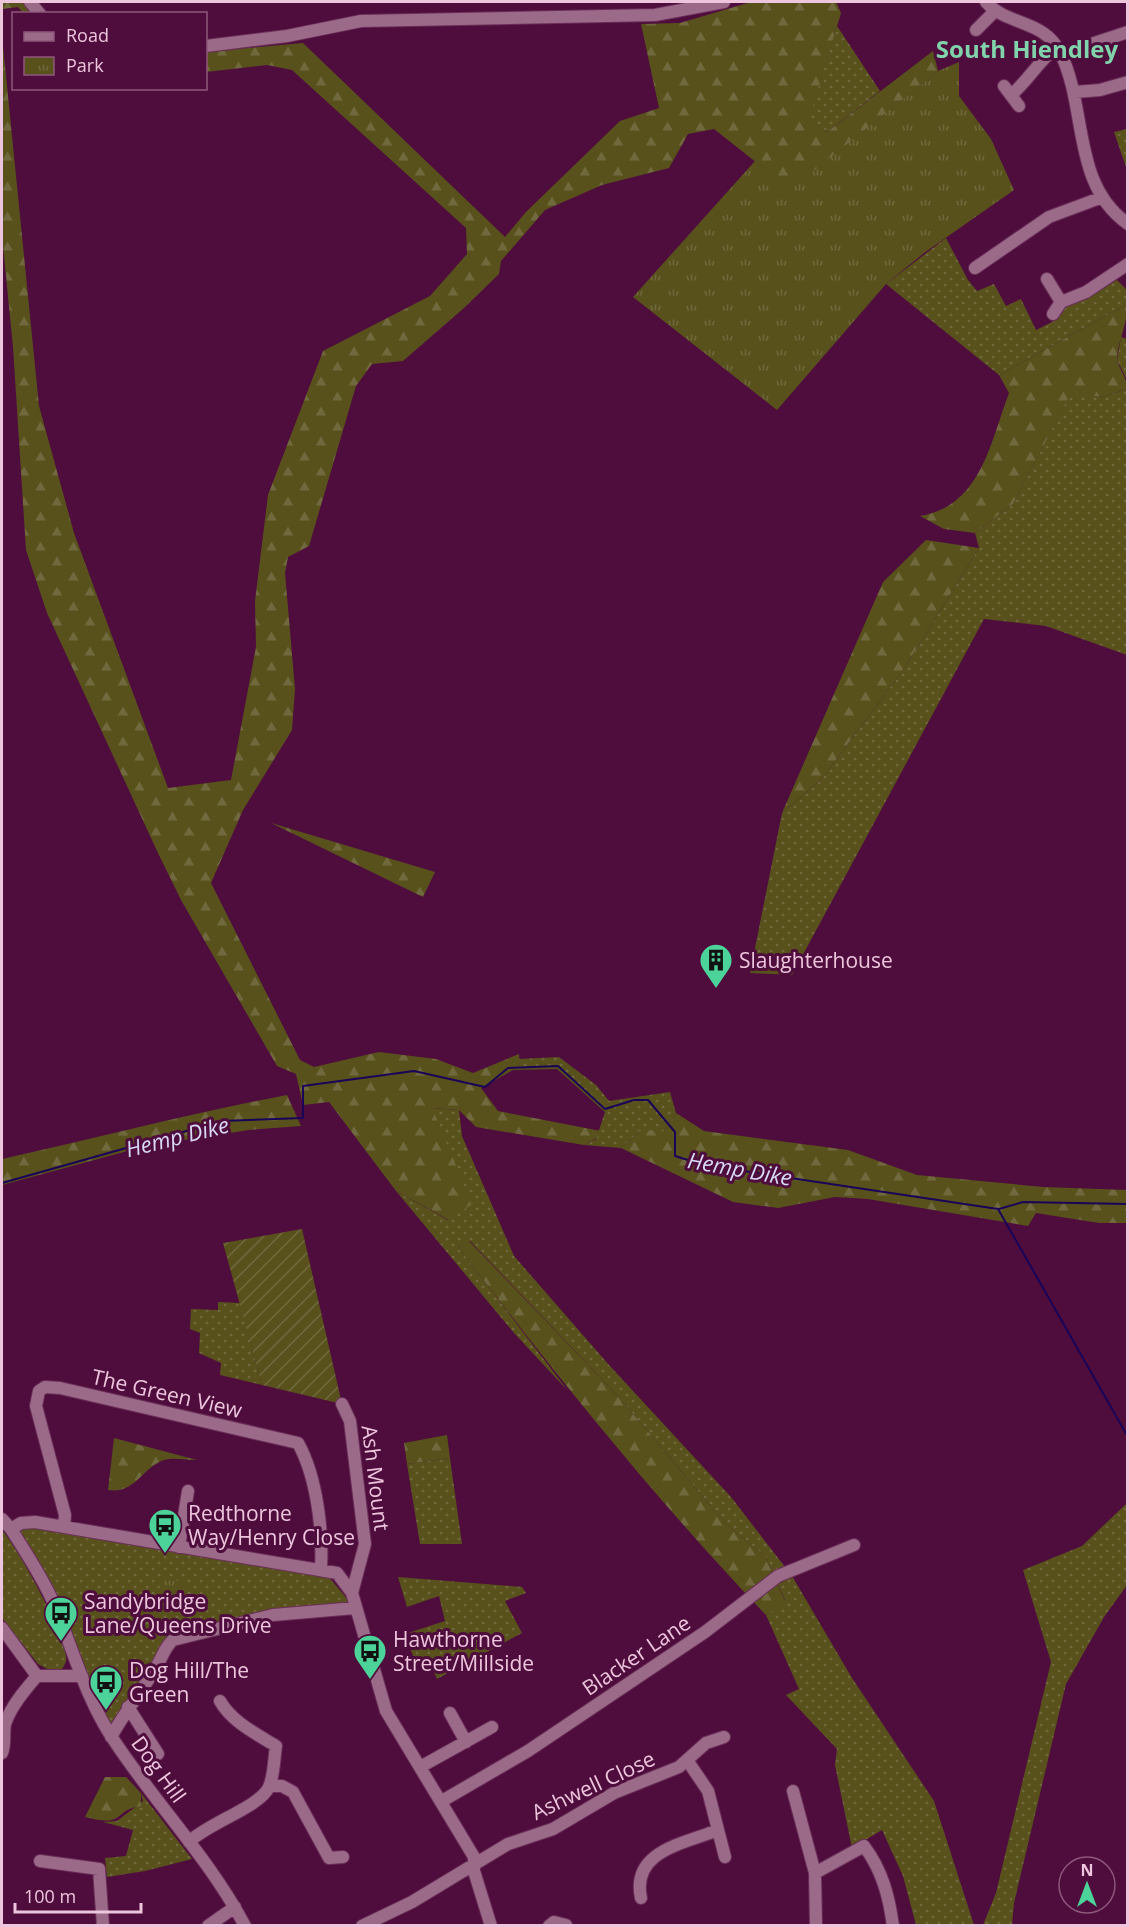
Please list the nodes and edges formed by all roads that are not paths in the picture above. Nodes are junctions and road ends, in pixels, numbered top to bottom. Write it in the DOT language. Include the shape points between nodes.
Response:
graph roads {
  1 [pos="724,2"];
  2 [pos="986,2"];
  3 [pos="995,11"];
  4 [pos="976,30"];
  5 [pos="1128,32"];
  6 [pos="207,46"];
  7 [pos="1059,51"];
  8 [pos="1128,82"];
  9 [pos="1075,92"];
  10 [pos="1019,106"];
  11 [pos="1100,198"];
  12 [pos="1128,224"];
  13 [pos="1128,264"];
  14 [pos="975,268"];
  15 [pos="1047,279"];
  16 [pos="1061,302"];
  17 [pos="1053,314"];
  18 [pos="342,1404"];
  19 [pos="188,1491"];
  20 [pos="2,1519"];
  21 [pos="64,1527"];
  22 [pos="11,1529"];
  23 [pos="854,1545"];
  24 [pos="179,1547"];
  25 [pos="321,1568"];
  26 [pos="352,1593"];
  27 [pos="355,1608"];
  28 [pos="2,1628"];
  29 [pos="37,1676"];
  30 [pos="82,1676"];
  31 [pos="220,1701"];
  32 [pos="128,1707"];
  33 [pos="450,1713"];
  34 [pos="3,1725"];
  35 [pos="492,1727"];
  36 [pos="111,1737"];
  37 [pos="724,1737"];
  38 [pos="466,1742"];
  39 [pos="2,1753"];
  40 [pos="158,1754"];
  41 [pos="687,1760"];
  42 [pos="422,1766"];
  43 [pos="270,1786"];
  44 [pos="793,1791"];
  45 [pos="442,1801"];
  46 [pos="718,1830"];
  47 [pos="189,1842"];
  48 [pos="342,1857"];
  49 [pos="725,1857"];
  50 [pos="40,1861"];
  51 [pos="474,1864"];
  52 [pos="815,1873"];
  53 [pos="641,1898"];
  54 [pos="236,1907"];
  55 [pos="566,1925"];
  56 [pos="103,1926"];
  57 [pos="208,1926"];
  58 [pos="245,1926"];
  59 [pos="362,1926"];
  60 [pos="491,1926"];
  61 [pos="549,1926"];
  62 [pos="816,1926"];
  63 [pos="893,1926"];
  1 -- 6 [label="street" via="656,15 361,21 287,36"];
  2 -- 3 [label="street"];
  3 -- 4 [label="street"];
  3 -- 7 [label="street" via="1034,26"];
  5 -- 7 [label="street"];
  7 -- 9 [label="street"];
  7 -- 10 [label="street" via="1047,55 1027,81 1007,91"];
  8 -- 9 [label="street"];
  9 -- 11 [label="street" via="1089,173"];
  11 -- 12 [label="street"];
  11 -- 14 [label="street" via="1049,217"];
  13 -- 16 [label="street" via="1086,292"];
  15 -- 16 [label="street"];
  16 -- 17 [label="street"];
  18 -- 26 [label="street, Ash Mount" via="350,1421 365,1544"];
  19 -- 24 [label="street"];
  20 -- 22 [label="street, Dog Hill"];
  21 -- 22 [label="street" via="29,1522"];
  21 -- 24 [label="street"];
  21 -- 25 [label="street, The Green View" via="65,1515 36,1407 39,1391 45,1387 298,1443 307,1460 323,1540"];
  22 -- 30 [label="street, Dog Hill" via="53,1602"];
  23 -- 45 [label="street, Blacker Lane" via="768,1582 705,1632 521,1756"];
  24 -- 25 [label="street"];
  25 -- 26 [label="street" via="337,1573"];
  26 -- 27 [label="street"];
  27 -- 32 [label="street" via="273,1616 173,1640"];
  27 -- 42 [label="street" via="386,1711"];
  28 -- 29 [label="street"];
  29 -- 30 [label="street"];
  29 -- 34 [label="street"];
  30 -- 36 [label="street, Dog Hill"];
  31 -- 43 [label="street" via="238,1722 276,1746"];
  32 -- 36 [label="street"];
  32 -- 40 [label="street"];
  33 -- 38 [label="street"];
  34 -- 39 [label="street"];
  35 -- 38 [label="street"];
  36 -- 47 [label="street, Dog Hill"];
  37 -- 41 [label="street, Ashwell Close" via="706,1743"];
  38 -- 42 [label="street"];
  41 -- 46 [label="street" via="708,1791"];
  41 -- 51 [label="street, Ashwell Close" via="679,1767 614,1793 553,1828 508,1844"];
  42 -- 45 [label="street"];
  43 -- 47 [label="street" via="263,1797 202,1830"];
  43 -- 48 [label="street" via="282,1786 293,1792 329,1858"];
  44 -- 52 [label="street"];
  45 -- 51 [label="street" via="474,1857"];
  46 -- 49 [label="street"];
  46 -- 53 [label="street" via="654,1856 640,1874"];
  47 -- 54 [label="street, Dog Hill"];
  50 -- 56 [label="street" via="99,1864"];
  51 -- 59 [label="street, Ashwell Close" via="412,1902"];
  51 -- 60 [label="street"];
  52 -- 62 [label="street"];
  52 -- 63 [label="street" via="864,1846 889,1894"];
  54 -- 57 [label="street"];
  54 -- 58 [label="street, Dog Hill"];
  55 -- 61 [label="street" via="554,1922"];
}
